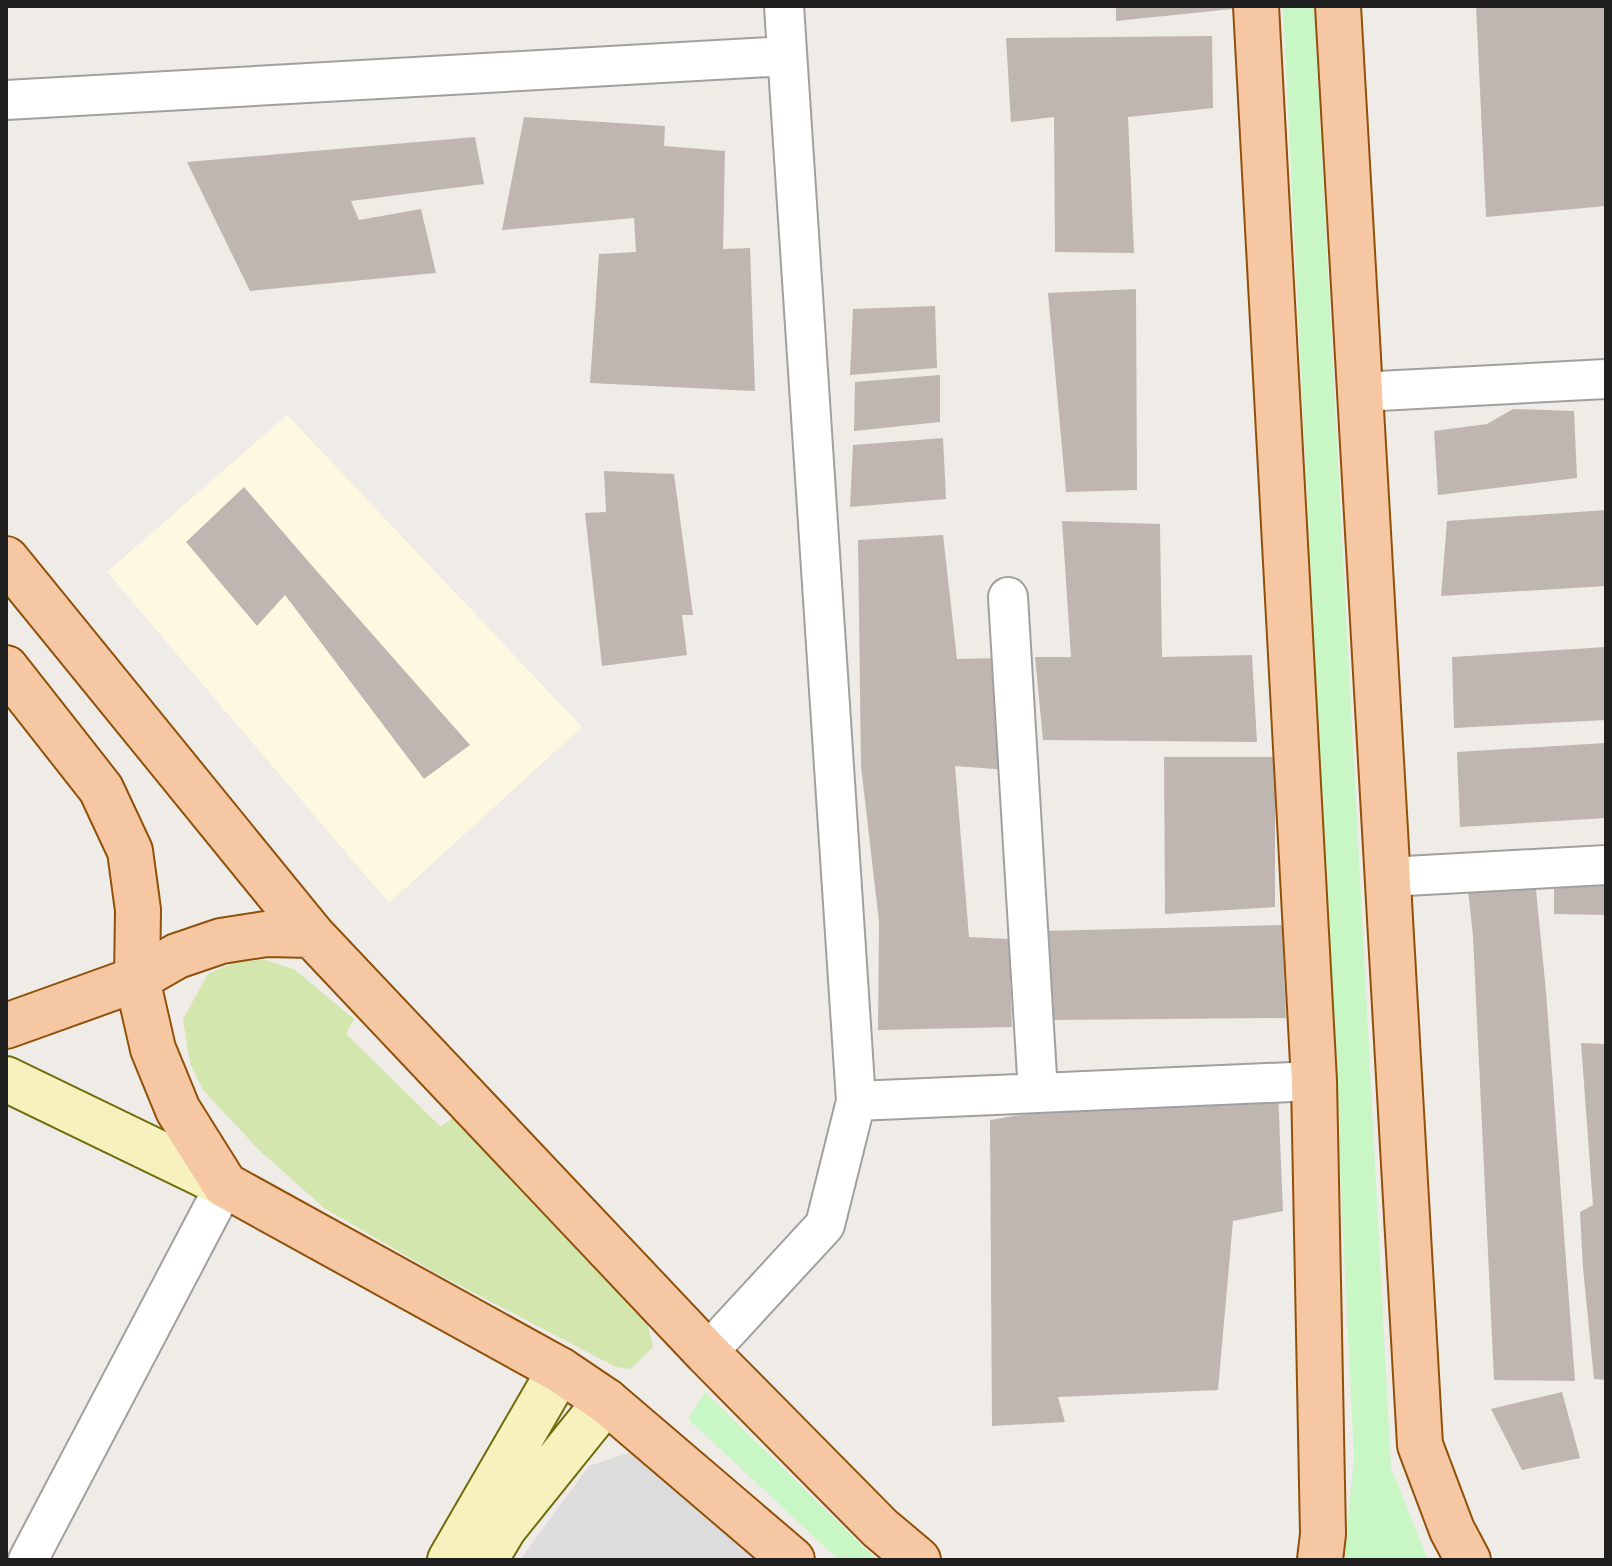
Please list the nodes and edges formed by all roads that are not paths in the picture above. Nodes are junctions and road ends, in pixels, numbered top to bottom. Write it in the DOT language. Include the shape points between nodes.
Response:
graph roads {
  1 [pos="784,6"];
  2 [pos="1256,6"];
  3 [pos="1338,6"];
  4 [pos="787,56"];
  5 [pos="6,100"];
  6 [pos="1606,379"];
  7 [pos="1360,392"];
  8 [pos="6,559"];
  9 [pos="1008,597"];
  10 [pos="6,668"];
  11 [pos="1606,865"];
  12 [pos="1388,877"];
  13 [pos="312,935"];
  14 [pos="137,979"];
  15 [pos="6,1026"];
  16 [pos="6,1079"];
  17 [pos="1314,1081"];
  18 [pos="1038,1093"];
  19 [pos="856,1101"];
  20 [pos="225,1185"];
  21 [pos="707,1353"];
  22 [pos="560,1370"];
  23 [pos="606,1401"];
  24 [pos="28,1560"];
  25 [pos="450,1560"];
  26 [pos="485,1560"];
  27 [pos="792,1560"];
  28 [pos="918,1560"];
  29 [pos="1320,1560"];
  30 [pos="1468,1560"];
  1 -- 4 [label="street"];
  2 -- 17 [label="main road"];
  3 -- 7 [label="main road"];
  4 -- 5 [label="street"];
  4 -- 19 [label="street"];
  6 -- 7 [label="street"];
  7 -- 12 [label="main road"];
  8 -- 13 [label="main road"];
  9 -- 18 [label="street"];
  10 -- 14 [label="main road" via="101,789 130,851 138,910"];
  11 -- 12 [label="street"];
  12 -- 30 [label="main road" via="1420,1445"];
  13 -- 14 [label="main road" via="266,934 221,941 177,956"];
  13 -- 21 [label="main road"];
  14 -- 15 [label="main road"];
  14 -- 20 [label="main road" via="153,1049 178,1110"];
  16 -- 20 [label="main road"];
  17 -- 18 [label="street"];
  17 -- 29 [label="main road"];
  18 -- 19 [label="street"];
  19 -- 21 [label="street" via="825,1225"];
  20 -- 22 [label="main road"];
  20 -- 24 [label="street"];
  21 -- 28 [label="main road"];
  22 -- 23 [label="main road"];
  22 -- 25 [label="main road"];
  23 -- 26 [label="main road" via="504,1528"];
  23 -- 27 [label="main road"];
}
